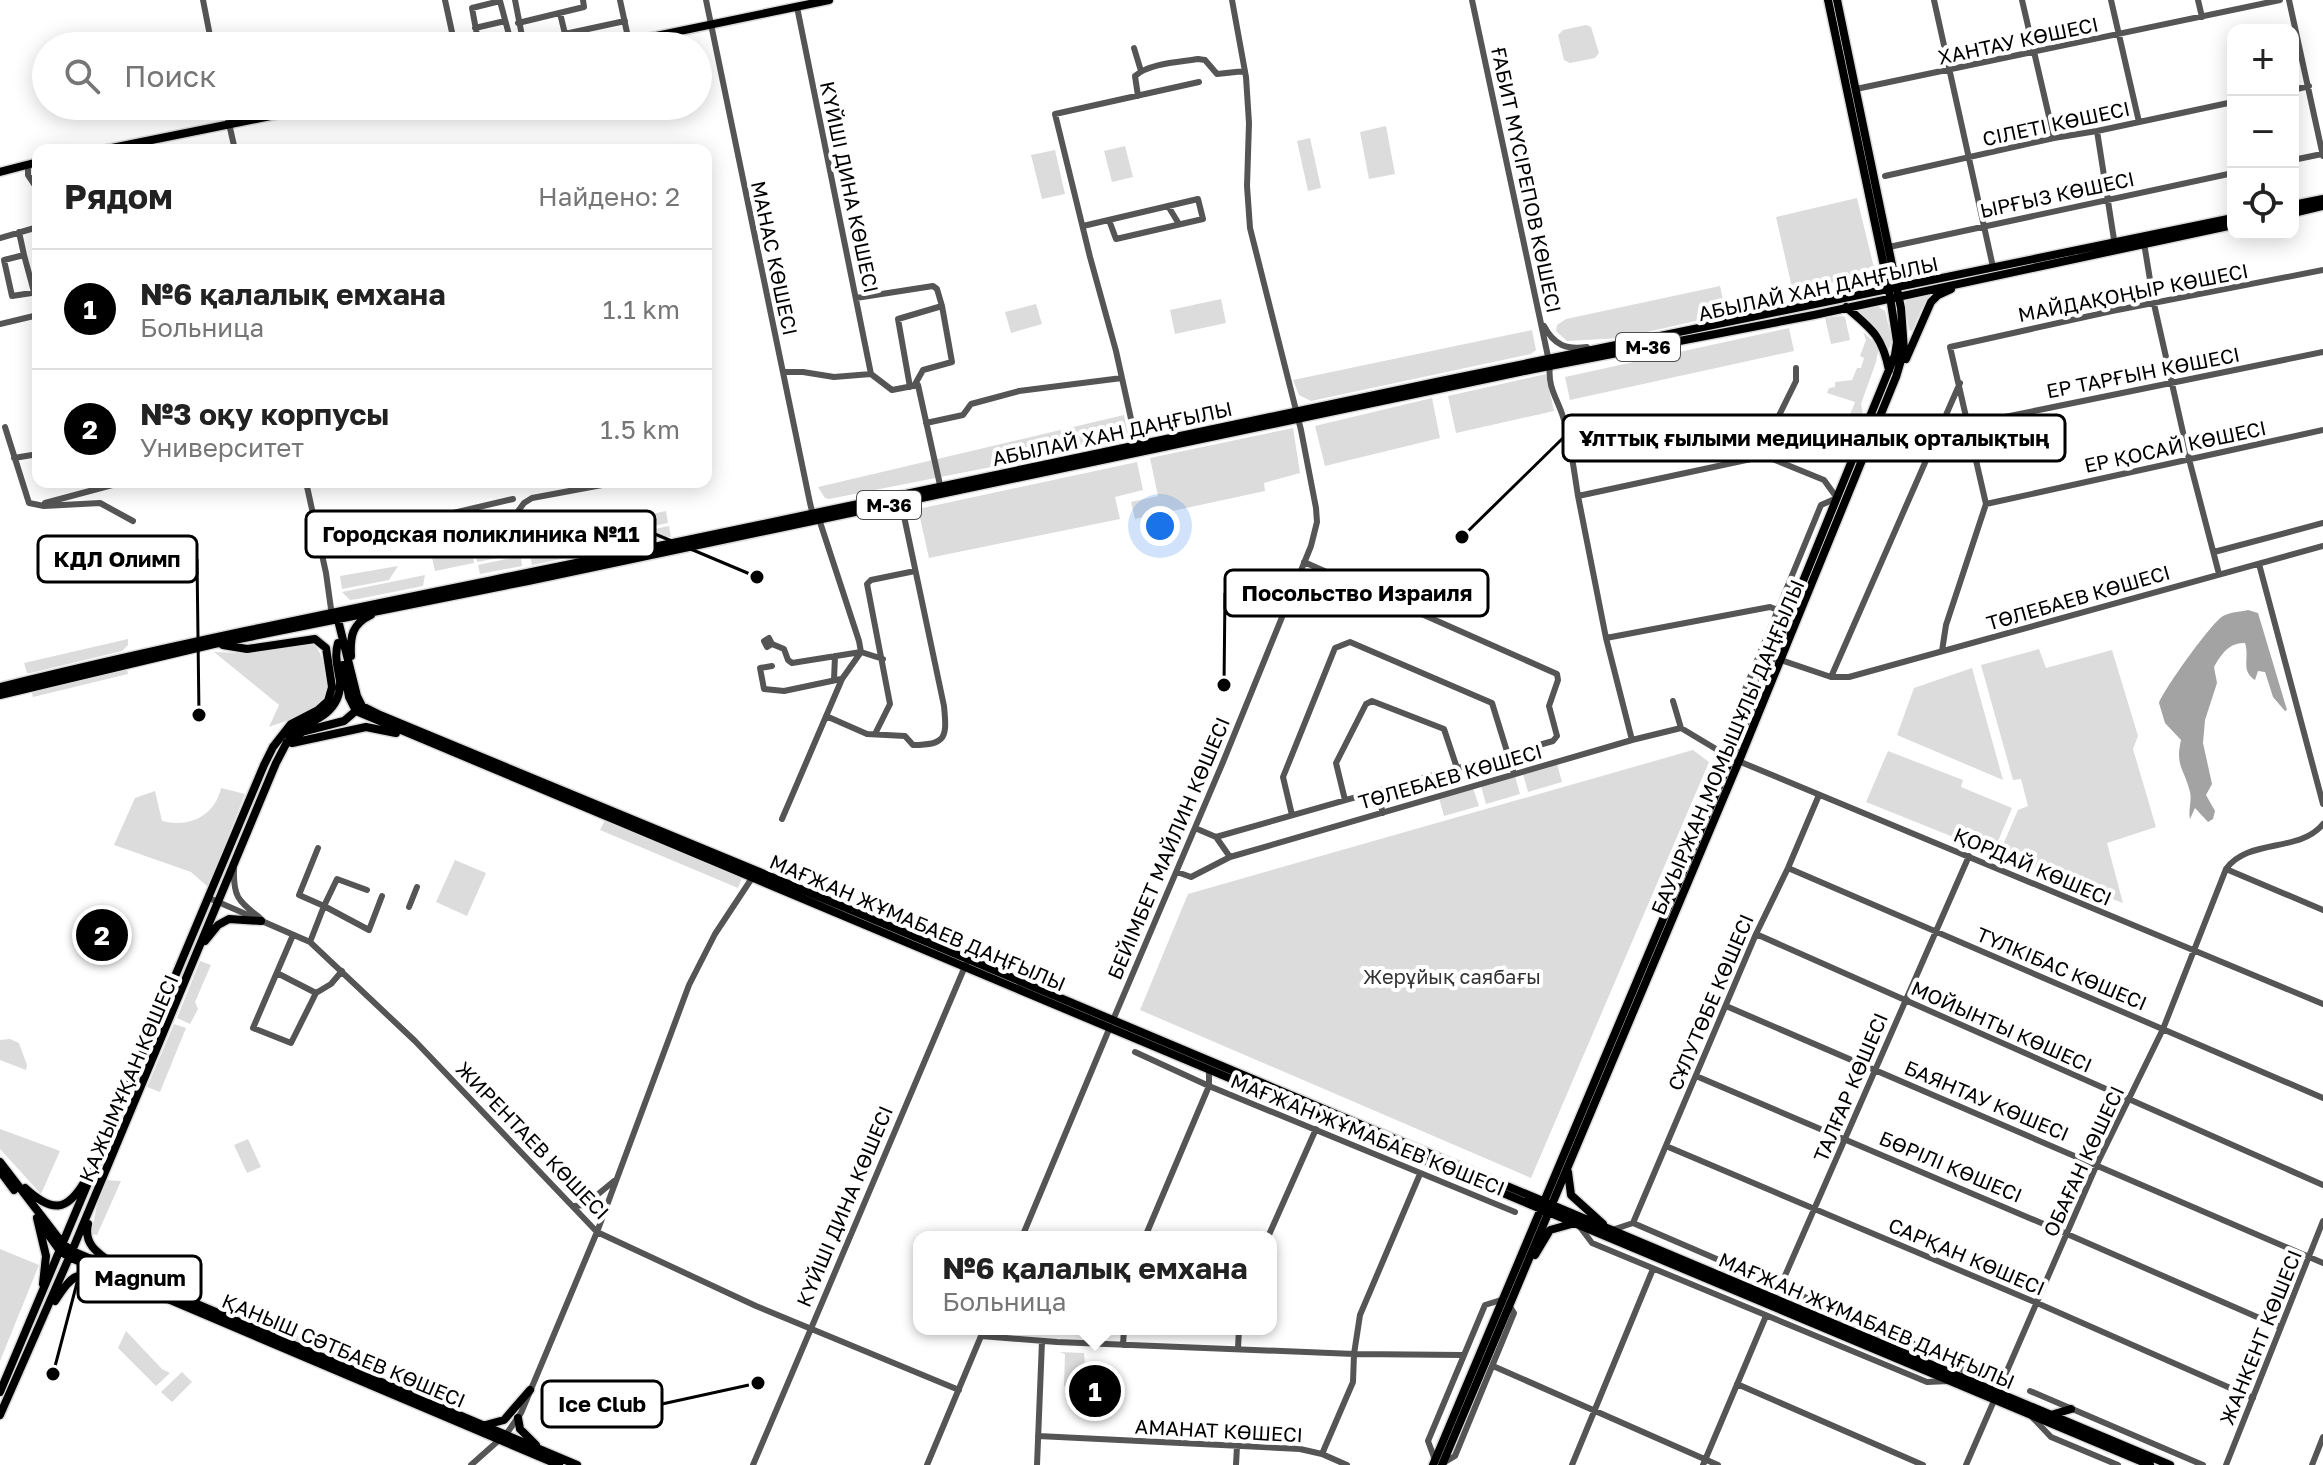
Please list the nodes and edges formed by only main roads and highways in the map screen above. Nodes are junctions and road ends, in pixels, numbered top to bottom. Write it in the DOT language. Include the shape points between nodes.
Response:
graph roads {
  1 [pos="829,0"];
  2 [pos="1828,0"];
  3 [pos="1837,0"];
  4 [pos="677,32"];
  5 [pos="253,120"];
  6 [pos="132,144"];
  7 [pos="32,163"];
  8 [pos="0,172"];
  9 [pos="2323,199"];
  10 [pos="2299,204"];
  11 [pos="2323,206"];
  12 [pos="2299,212"];
  13 [pos="2227,219"];
  14 [pos="2227,226"];
  15 [pos="2115,246"];
  16 [pos="1994,271"];
  17 [pos="1894,293"];
  18 [pos="1846,307"];
  19 [pos="1550,362"];
  20 [pos="1893,373"];
  21 [pos="1136,449"];
  22 [pos="816,515"];
  23 [pos="394,608"];
  24 [pos="335,617"];
  25 [pos="338,643"];
  26 [pos="214,644"];
  27 [pos="351,673"];
  28 [pos="0,687"];
  29 [pos="0,695"];
  30 [pos="359,708"];
  31 [pos="304,731"];
  32 [pos="405,733"];
  33 [pos="281,736"];
  34 [pos="282,751"];
  35 [pos="1735,759"];
  36 [pos="754,875"];
  37 [pos="264,922"];
  38 [pos="201,944"];
  39 [pos="1111,1024"];
  40 [pos="102,1153"];
  41 [pos="1569,1165"];
  42 [pos="2,1168"];
  43 [pos="96,1195"];
  44 [pos="1547,1207"];
  45 [pos="37,1218"];
  46 [pos="1576,1223"];
  47 [pos="1609,1229"];
  48 [pos="62,1247"];
  49 [pos="71,1254"];
  50 [pos="1527,1264"];
  51 [pos="128,1278"];
  52 [pos="42,1293"];
  53 [pos="1505,1303"];
  54 [pos="41,1322"];
  55 [pos="530,1390"];
  56 [pos="0,1392"];
  57 [pos="1996,1396"];
  58 [pos="2071,1409"];
  59 [pos="0,1415"];
  60 [pos="2051,1415"];
  61 [pos="518,1418"];
  62 [pos="482,1426"];
  63 [pos="501,1438"];
  64 [pos="546,1452"];
  65 [pos="1438,1463"];
  66 [pos="2148,1464"];
  67 [pos="559,1465"];
  68 [pos="577,1465"];
  69 [pos="2170,1465"];
  1 -- 4 [label="main road"];
  2 -- 17 [label="main road"];
  3 -- 17 [label="main road"];
  5 -- 6 [label="main road"];
  7 -- 8 [label="main road"];
  9 -- 10 [label="main road"];
  11 -- 12 [label="main road"];
  13 -- 15 [label="main road, АБЫЛАЙ ХАН ДАҢҒЫЛЫ / M-36"];
  14 -- 15 [label="main road, АБЫЛАЙ ХАН ДАҢҒЫЛЫ / M-36"];
  15 -- 16 [label="main road, АБЫЛАЙ ХАН ДАҢҒЫЛЫ / M-36"];
  16 -- 17 [label="main road, АБЫЛАЙ ХАН ДАҢҒЫЛЫ / M-36"];
  16 -- 20 [label="main road" via="1938,295"];
  17 -- 18 [label="main road, АБЫЛАЙ ХАН ДАҢҒЫЛЫ / M-36"];
  17 -- 19 [label="main road, АБЫЛАЙ ХАН ДАҢҒЫЛЫ / M-36"];
  17 -- 20 [label="main road, БАУЫРЖАН МОМЫШҰЛЫ ДАҢҒЫЛЫ" via="1905,338"];
  18 -- 19 [label="main road, АБЫЛАЙ ХАН ДАҢҒЫЛЫ / M-36"];
  18 -- 20 [label="main road" via="1881,340"];
  19 -- 21 [label="main road, АБЫЛАЙ ХАН ДАҢҒЫЛЫ / M-36"];
  20 -- 35 [label="main road, БАУЫРЖАН МОМЫШҰЛЫ ДАҢҒЫЛЫ" via="1781,660"];
  20 -- 35 [label="main road, БАУЫРЖАН МОМЫШҰЛЫ ДАҢҒЫЛЫ" via="1771,657"];
  21 -- 22 [label="main road, АБЫЛАЙ ХАН ДАҢҒЫЛЫ / M-36" via="940,485"];
  21 -- 22 [label="main road, АБЫЛАЙ ХАН ДАҢҒЫЛЫ / M-36" via="901,502"];
  22 -- 23 [label="main road, АБЫЛАЙ ХАН ДАҢҒЫЛЫ / M-36"];
  22 -- 24 [label="main road, АБЫЛАЙ ХАН ДАҢҒЫЛЫ / M-36"];
  23 -- 24 [label="main road, АБЫЛАЙ ХАН ДАҢҒЫЛЫ / M-36"];
  23 -- 27 [label="main road" via="355,626"];
  24 -- 25 [label="main road"];
  24 -- 26 [label="main road, АБЫЛАЙ ХАН ДАҢҒЫЛЫ / M-36"];
  24 -- 27 [label="main road"];
  24 -- 28 [label="main road, АБЫЛАЙ ХАН ДАҢҒЫЛЫ / M-36" via="150,651"];
  25 -- 30 [label="main road" via="349,697"];
  25 -- 33 [label="main road" via="335,704 325,716"];
  26 -- 29 [label="main road, АБЫЛАЙ ХАН ДАҢҒЫЛЫ / M-36"];
  26 -- 33 [label="main road" via="247,649 307,639 322,642 332,687 328,701"];
  27 -- 30 [label="main road"];
  30 -- 31 [label="main road" via="344,721"];
  30 -- 32 [label="main road, МАҒЖАН ЖҰМАБАЕВ ДАҢҒЫЛЫ"];
  30 -- 36 [label="main road, МАҒЖАН ЖҰМАБАЕВ ДАҢҒЫЛЫ"];
  31 -- 33 [label="main road"];
  31 -- 34 [label="main road"];
  32 -- 34 [label="main road" via="366,727 296,740"];
  32 -- 36 [label="main road, МАҒЖАН ЖҰМАБАЕВ ДАҢҒЫЛЫ"];
  33 -- 40 [label="main road, ҚАЖЫМҰҚАН КӨШЕСІ" via="263,767"];
  34 -- 38 [label="main road, ҚАЖЫМҰҚАН КӨШЕСІ"];
  35 -- 41 [label="main road, БАУЫРЖАН МОМЫШҰЛЫ ДАҢҒЫЛЫ"];
  35 -- 44 [label="main road, БАУЫРЖАН МОМЫШҰЛЫ ДАҢҒЫЛЫ"];
  36 -- 39 [label="main road, МАҒЖАН ЖҰМАБАЕВ ДАҢҒЫЛЫ"];
  37 -- 38 [label="main road" via="229,919"];
  38 -- 43 [label="main road, ҚАЖЫМҰҚАН КӨШЕСІ"];
  39 -- 44 [label="main road, МАҒЖАН ЖҰМАБАЕВ ДАҢҒЫЛЫ"];
  39 -- 44 [label="main road, МАҒЖАН ЖҰМАБАЕВ ДАҢҒЫЛЫ" via="1209,1070"];
  40 -- 42 [label="main road" via="75,1199 65,1206 51,1206 34,1196"];
  40 -- 48 [label="main road, ҚАЖЫМҰҚАН КӨШЕСІ"];
  41 -- 44 [label="main road, БАУЫРЖАН МОМЫШҰЛЫ ДАҢҒЫЛЫ"];
  41 -- 47 [label="main road" via="1571,1195"];
  42 -- 45 [label="main road, ҚАНЫШ СӘТБАЕВ КӨШЕСІ"];
  42 -- 48 [label="main road, ҚАНЫШ СӘТБАЕВ КӨШЕСІ"];
  43 -- 49 [label="main road, ҚАЖЫМҰҚАН КӨШЕСІ"];
  43 -- 51 [label="main road" via="87,1238"];
  44 -- 46 [label="main road, МАҒЖАН ЖҰМАБАЕВ ДАҢҒЫЛЫ"];
  44 -- 47 [label="main road, МАҒЖАН ЖҰМАБАЕВ ДАҢҒЫЛЫ"];
  44 -- 50 [label="main road, БАУЫРЖАН МОМЫШҰЛЫ ДАҢҒЫЛЫ"];
  44 -- 53 [label="main road, БАУЫРЖАН МОМЫШҰЛЫ ДАҢҒЫЛЫ"];
  45 -- 48 [label="main road, ҚАНЫШ СӘТБАЕВ КӨШЕСІ"];
  45 -- 52 [label="main road" via="46,1256"];
  46 -- 50 [label="main road" via="1550,1230"];
  46 -- 57 [label="main road, МАҒЖАН ЖҰМАБАЕВ ДАҢҒЫЛЫ"];
  47 -- 57 [label="main road, МАҒЖАН ЖҰМАБАЕВ ДАҢҒЫЛЫ"];
  48 -- 49 [label="main road, ҚАНЫШ СӘТБАЕВ КӨШЕСІ"];
  48 -- 52 [label="main road, ҚАЖЫМҰҚАН КӨШЕСІ"];
  49 -- 51 [label="main road, ҚАНЫШ СӘТБАЕВ КӨШЕСІ"];
  49 -- 54 [label="main road, ҚАЖЫМҰҚАН КӨШЕСІ"];
  50 -- 53 [label="main road, БАУЫРЖАН МОМЫШҰЛЫ ДАҢҒЫЛЫ"];
  51 -- 54 [label="main road" via="75,1275"];
  51 -- 62 [label="main road, ҚАНЫШ СӘТБАЕВ КӨШЕСІ"];
  51 -- 63 [label="main road, ҚАНЫШ СӘТБАЕВ КӨШЕСІ"];
  52 -- 56 [label="main road, ҚАЖЫМҰҚАН КӨШЕСІ"];
  53 -- 65 [label="main road, БАУЫРЖАН МОМЫШҰЛЫ ДАҢҒЫЛЫ"];
  54 -- 59 [label="main road, ҚАЖЫМҰҚАН КӨШЕСІ"];
  55 -- 62 [label="main road" via="504,1420"];
  57 -- 60 [label="main road, МАҒЖАН ЖҰМАБАЕВ ДАҢҒЫЛЫ"];
  57 -- 66 [label="main road, МАҒЖАН ЖҰМАБАЕВ ДАҢҒЫЛЫ"];
  58 -- 60 [label="main road"];
  60 -- 69 [label="main road, МАҒЖАН ЖҰМАБАЕВ ДАҢҒЫЛЫ"];
  61 -- 64 [label="main road" via="524,1434"];
  62 -- 63 [label="main road, ҚАНЫШ СӘТБАЕВ КӨШЕСІ"];
  63 -- 64 [label="main road, ҚАНЫШ СӘТБАЕВ КӨШЕСІ"];
  63 -- 67 [label="main road, ҚАНЫШ СӘТБАЕВ КӨШЕСІ"];
  64 -- 68 [label="main road, ҚАНЫШ СӘТБАЕВ КӨШЕСІ"];
}
